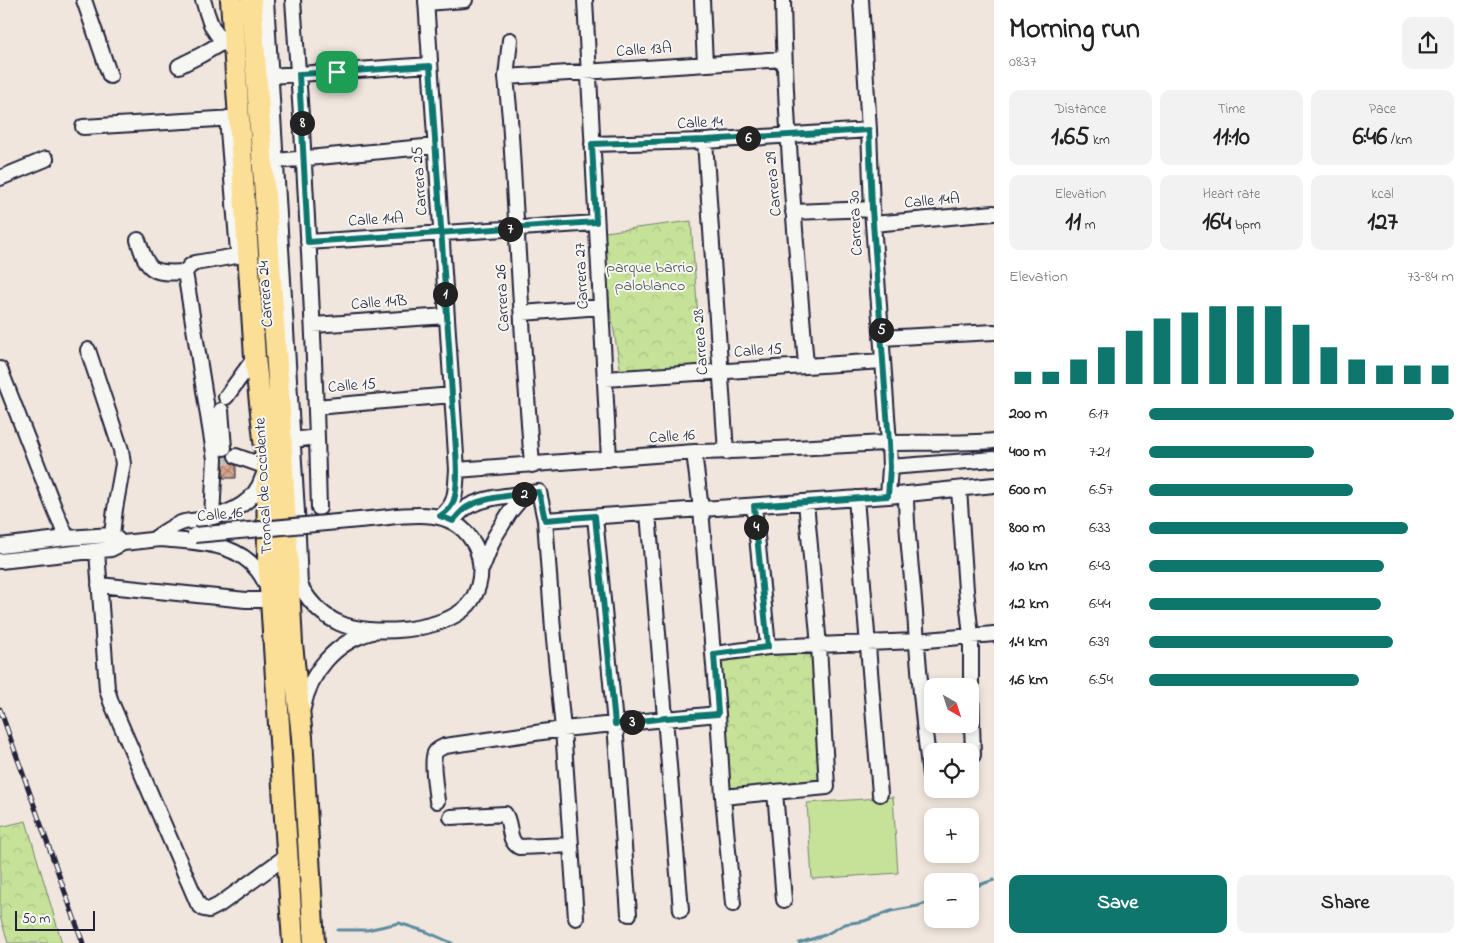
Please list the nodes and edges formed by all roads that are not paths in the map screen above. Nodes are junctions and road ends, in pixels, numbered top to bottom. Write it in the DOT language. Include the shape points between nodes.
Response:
graph roads {
  1 [pos="84,0"];
  2 [pos="203,0"];
  3 [pos="293,0"];
  4 [pos="465,0"];
  5 [pos="585,0"];
  6 [pos="702,0"];
  7 [pos="783,0"];
  8 [pos="861,0"];
  9 [pos="251,1"];
  10 [pos="426,1"];
  11 [pos="510,40"];
  12 [pos="228,47"];
  13 [pos="784,59"];
  14 [pos="705,64"];
  15 [pos="178,66"];
  16 [pos="430,66"];
  17 [pos="588,71"];
  18 [pos="299,74"];
  19 [pos="110,76"];
  20 [pos="270,76"];
  21 [pos="506,76"];
  22 [pos="233,118"];
  23 [pos="83,127"];
  24 [pos="869,130"];
  25 [pos="788,135"];
  26 [pos="705,140"];
  27 [pos="592,144"];
  28 [pos="435,146"];
  29 [pos="304,158"];
  30 [pos="46,159"];
  31 [pos="276,161"];
  32 [pos="0,178"];
  33 [pos="872,209"];
  34 [pos="793,212"];
  35 [pos="994,213"];
  36 [pos="596,222"];
  37 [pos="873,224"];
  38 [pos="517,228"];
  39 [pos="441,234"];
  40 [pos="138,240"];
  41 [pos="308,242"];
  42 [pos="243,254"];
  43 [pos="185,272"];
  44 [pos="601,306"];
  45 [pos="522,313"];
  46 [pos="447,316"];
  47 [pos="313,325"];
  48 [pos="994,332"];
  49 [pos="881,338"];
  50 [pos="88,350"];
  51 [pos="883,361"];
  52 [pos="251,362"];
  53 [pos="806,365"];
  54 [pos="0,369"];
  55 [pos="720,371"];
  56 [pos="605,379"];
  57 [pos="452,395"];
  58 [pos="226,397"];
  59 [pos="316,407"];
  60 [pos="221,410"];
  61 [pos="317,437"];
  62 [pos="293,440"];
  63 [pos="994,441"];
  64 [pos="889,443"];
  65 [pos="694,452"];
  66 [pos="726,452"];
  67 [pos="220,455"];
  68 [pos="236,456"];
  69 [pos="610,459"];
  70 [pos="994,459"];
  71 [pos="532,465"];
  72 [pos="267,467"];
  73 [pos="890,467"];
  74 [pos="456,475"];
  75 [pos="994,485"];
  76 [pos="960,489"];
  77 [pos="525,494"];
  78 [pos="906,494"];
  79 [pos="888,496"];
  80 [pos="856,498"];
  81 [pos="806,502"];
  82 [pos="754,506"];
  83 [pos="319,508"];
  84 [pos="701,509"];
  85 [pos="648,513"];
  86 [pos="421,514"];
  87 [pos="595,516"];
  88 [pos="212,518"];
  89 [pos="447,519"];
  90 [pos="545,520"];
  91 [pos="68,538"];
  92 [pos="117,539"];
  93 [pos="156,540"];
  94 [pos="0,546"];
  95 [pos="288,548"];
  96 [pos="97,551"];
  97 [pos="0,561"];
  98 [pos="482,570"];
  99 [pos="99,585"];
  100 [pos="300,586"];
  101 [pos="271,600"];
  102 [pos="380,630"];
  103 [pos="994,634"];
  104 [pos="971,636"];
  105 [pos="916,641"];
  106 [pos="868,642"];
  107 [pos="819,646"];
  108 [pos="768,647"];
  109 [pos="714,654"];
  110 [pos="718,714"];
  111 [pos="666,718"];
  112 [pos="615,724"];
  113 [pos="563,729"];
  114 [pos="302,737"];
  115 [pos="926,743"];
  116 [pos="973,743"];
  117 [pos="776,792"];
  118 [pos="880,794"];
  119 [pos="723,797"];
  120 [pos="437,801"];
  121 [pos="451,817"];
  122 [pos="571,845"];
  123 [pos="288,855"];
  124 [pos="784,900"];
  125 [pos="732,904"];
  126 [pos="681,910"];
  127 [pos="629,914"];
  128 [pos="576,918"];
  129 [pos="293,943"];
  130 [pos="314,943"];
  1 -- 19 [label="street"];
  2 -- 12 [label="street" via="215,32"];
  3 -- 18 [label="street"];
  4 -- 10 [label="street"];
  5 -- 17 [label="street, Carrera 27"];
  6 -- 14 [label="street"];
  7 -- 13 [label="street, Carrera 29"];
  8 -- 24 [label="street, Carrera 30"];
  9 -- 12 [label="highway, Troncal de Occidente"];
  9 -- 20 [label="street, Carrera 24"];
  9 -- 95 [label="highway, Troncal de Occidente"];
  10 -- 16 [label="street, Carrera 25"];
  11 -- 21 [label="street, Carrera 26"];
  12 -- 15 [label="street"];
  12 -- 22 [label="highway, Troncal de Occidente"];
  13 -- 14 [label="street, Calle 13A"];
  13 -- 25 [label="street, Carrera 29"];
  14 -- 17 [label="street, Calle 13A"];
  16 -- 18 [label="street"];
  16 -- 28 [label="street, Carrera 25"];
  17 -- 21 [label="street, Calle 13A"];
  17 -- 27 [label="street, Carrera 27"];
  18 -- 20 [label="street"];
  18 -- 29 [label="street"];
  20 -- 31 [label="street, Carrera 24"];
  21 -- 38 [label="street, Carrera 26"];
  22 -- 23 [label="street"];
  22 -- 42 [label="highway, Troncal de Occidente"];
  24 -- 25 [label="street, Calle 14"];
  24 -- 33 [label="street, Carrera 30"];
  25 -- 26 [label="street, Calle 14"];
  25 -- 34 [label="street, Carrera 29"];
  26 -- 27 [label="street, Calle 14"];
  26 -- 55 [label="street, Carrera 28"];
  27 -- 36 [label="street, Carrera 27"];
  28 -- 29 [label="street"];
  28 -- 39 [label="street, Carrera 25"];
  29 -- 31 [label="street"];
  29 -- 41 [label="street"];
  30 -- 32 [label="street"];
  31 -- 62 [label="street, Carrera 24"];
  33 -- 34 [label="street"];
  33 -- 37 [label="street, Carrera 30"];
  34 -- 53 [label="street, Carrera 29"];
  35 -- 37 [label="street, Calle 14A"];
  36 -- 38 [label="street, Calle 14A"];
  36 -- 44 [label="street, Carrera 27"];
  37 -- 49 [label="street, Carrera 30"];
  38 -- 39 [label="street, Calle 14A"];
  38 -- 45 [label="street, Carrera 26"];
  39 -- 41 [label="street, Calle 14A"];
  39 -- 46 [label="street, Carrera 25"];
  40 -- 43 [label="street" via="143,256 156,271"];
  41 -- 47 [label="street"];
  42 -- 43 [label="street" via="195,263"];
  42 -- 52 [label="highway, Troncal de Occidente"];
  43 -- 67 [label="street"];
  44 -- 45 [label="street"];
  44 -- 56 [label="street, Carrera 27"];
  45 -- 71 [label="street, Carrera 26"];
  46 -- 47 [label="street, Calle 14B"];
  46 -- 57 [label="street, Carrera 25"];
  47 -- 59 [label="street"];
  48 -- 49 [label="street"];
  49 -- 51 [label="street, Carrera 30"];
  50 -- 92 [label="street" via="121,450 122,470 115,509"];
  51 -- 53 [label="street, Calle 15"];
  51 -- 64 [label="street, Carrera 30"];
  52 -- 58 [label="street"];
  52 -- 72 [label="highway, Troncal de Occidente"];
  53 -- 55 [label="street, Calle 15"];
  54 -- 91 [label="street"];
  55 -- 56 [label="street, Calle 15"];
  55 -- 66 [label="street, Carrera 28"];
  56 -- 69 [label="street, Carrera 27"];
  57 -- 59 [label="street, Calle 15"];
  57 -- 74 [label="street, Carrera 25"];
  59 -- 61 [label="street"];
  60 -- 67 [label="street"];
  61 -- 62 [label="street"];
  61 -- 83 [label="street"];
  62 -- 100 [label="street, Carrera 24"];
  63 -- 64 [label="street, Calle 16"];
  64 -- 66 [label="street, Calle 16"];
  64 -- 73 [label="street, Carrera 30"];
  65 -- 66 [label="street, Calle 16"];
  65 -- 69 [label="street, Calle 16"];
  65 -- 84 [label="street"];
  67 -- 88 [label="street"];
  68 -- 72 [label="street"];
  69 -- 71 [label="street, Calle 16"];
  70 -- 73 [label="street"];
  71 -- 74 [label="street, Calle 16"];
  72 -- 88 [label="street" via="259,486 243,504"];
  72 -- 101 [label="highway, Troncal de Occidente"];
  73 -- 79 [label="street, Carrera 30"];
  74 -- 86 [label="street" via="443,502"];
  74 -- 89 [label="street, Carrera 25" via="453,504"];
  75 -- 76 [label="street"];
  76 -- 78 [label="street"];
  76 -- 104 [label="street"];
  77 -- 89 [label="street" via="480,502"];
  77 -- 90 [label="street" via="539,492"];
  77 -- 98 [label="street" via="494,538"];
  78 -- 79 [label="street"];
  78 -- 105 [label="street"];
  79 -- 80 [label="street"];
  80 -- 81 [label="street"];
  80 -- 106 [label="street"];
  81 -- 82 [label="street"];
  81 -- 107 [label="street"];
  82 -- 84 [label="street"];
  82 -- 108 [label="street"];
  84 -- 85 [label="street"];
  84 -- 109 [label="street"];
  85 -- 87 [label="street"];
  85 -- 111 [label="street"];
  86 -- 89 [label="street, Calle 16"];
  86 -- 93 [label="street, Calle 16, bridge"];
  87 -- 90 [label="street"];
  87 -- 112 [label="street"];
  88 -- 93 [label="street" via="181,523 162,532"];
  89 -- 98 [label="street" via="467,532 479,550"];
  90 -- 113 [label="street"];
  91 -- 92 [label="street, Calle 16"];
  91 -- 94 [label="street, Calle 16"];
  92 -- 93 [label="street, Calle 16"];
  92 -- 96 [label="street, Calle 16" via="111,550"];
  93 -- 101 [label="street" via="218,545 238,553 256,569"];
  95 -- 100 [label="street"];
  95 -- 114 [label="highway, Troncal de Occidente" via="292,644"];
  96 -- 97 [label="street, Calle 16"];
  96 -- 99 [label="street"];
  98 -- 102 [label="street" via="478,587 468,605 453,617 414,629"];
  99 -- 101 [label="street"];
  99 -- 123 [label="street" via="110,702 198,904 209,910"];
  100 -- 102 [label="street" via="316,608 333,620 366,631"];
  101 -- 123 [label="highway, Troncal de Occidente"];
  102 -- 114 [label="street" via="338,648 318,670 305,698"];
  103 -- 104 [label="street"];
  104 -- 105 [label="street"];
  104 -- 116 [label="street"];
  105 -- 106 [label="street"];
  105 -- 115 [label="street"];
  106 -- 107 [label="street"];
  106 -- 118 [label="street"];
  107 -- 108 [label="street"];
  107 -- 117 [label="street" via="827,787"];
  108 -- 109 [label="street"];
  109 -- 110 [label="street"];
  110 -- 111 [label="street"];
  110 -- 119 [label="street"];
  111 -- 112 [label="street"];
  111 -- 126 [label="street"];
  112 -- 113 [label="street"];
  112 -- 127 [label="street"];
  113 -- 120 [label="street" via="437,749 433,760"];
  113 -- 122 [label="street"];
  114 -- 130 [label="highway, Troncal de Occidente"];
  117 -- 119 [label="street"];
  117 -- 124 [label="street"];
  119 -- 125 [label="street"];
  121 -- 122 [label="street" via="505,814 512,840 519,847"];
  122 -- 128 [label="street"];
  123 -- 129 [label="highway, Troncal de Occidente"];
}
